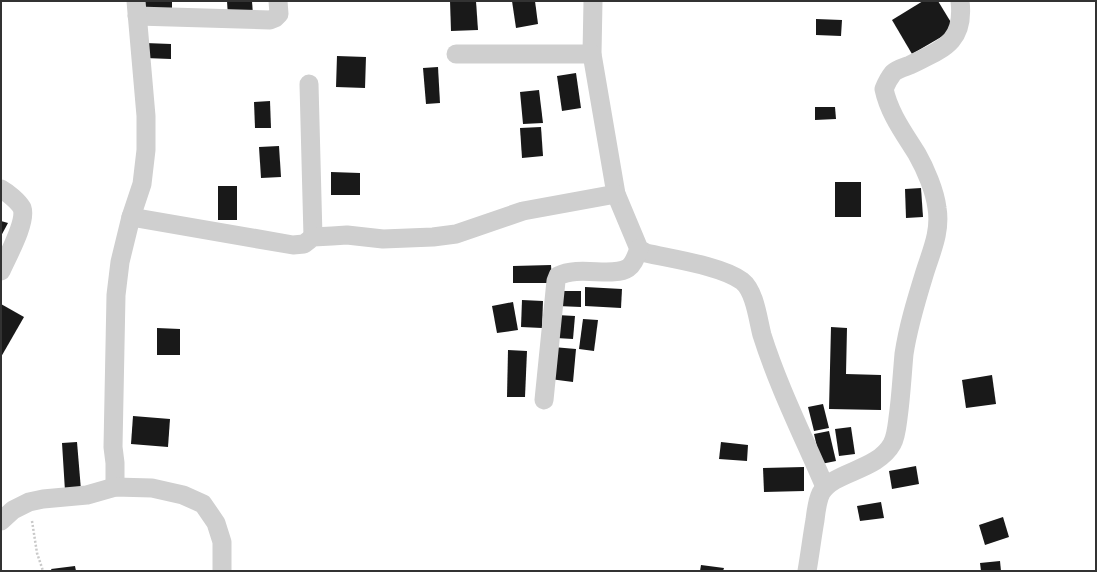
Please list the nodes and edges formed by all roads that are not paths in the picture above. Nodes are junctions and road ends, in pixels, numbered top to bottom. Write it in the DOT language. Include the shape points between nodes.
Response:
graph roads {
  1 [pos="278,1"];
  2 [pos="593,1"];
  3 [pos="960,1"];
  4 [pos="136,9"];
  5 [pos="456,54"];
  6 [pos="592,54"];
  7 [pos="309,84"];
  8 [pos="1,189"];
  9 [pos="616,194"];
  10 [pos="131,217"];
  11 [pos="313,238"];
  12 [pos="639,249"];
  13 [pos="1,270"];
  14 [pos="544,400"];
  15 [pos="115,487"];
  16 [pos="825,487"];
  17 [pos="1,521"];
  18 [pos="222,571"];
  19 [pos="807,571"];
  1 -- 4 [label="street" via="279,14 270,20"];
  2 -- 6 [label="street"];
  3 -- 16 [label="street" via="960,27 951,41 940,50 894,73 884,90 887,103 918,156 937,207 939,223 909,325 902,395 892,444 882,456 869,465 844,475"];
  4 -- 10 [label="street" via="146,116 146,150 142,184"];
  5 -- 6 [label="street"];
  6 -- 9 [label="street"];
  7 -- 11 [label="street"];
  8 -- 13 [label="street" via="22,209 22,224"];
  9 -- 11 [label="street" via="523,211 456,234 383,239 347,235"];
  9 -- 12 [label="street"];
  10 -- 11 [label="street" via="293,245 304,244"];
  10 -- 15 [label="street" via="120,262 116,295 112,447"];
  12 -- 14 [label="street" via="628,268 619,271 565,272 558,276"];
  12 -- 16 [label="street" via="713,268 744,282 754,299 771,359"];
  15 -- 17 [label="street" via="87,495 29,502 13,510"];
  15 -- 18 [label="street" via="152,488 183,495 203,504 216,522 222,542"];
  16 -- 19 [label="street" via="816,510"];
}
